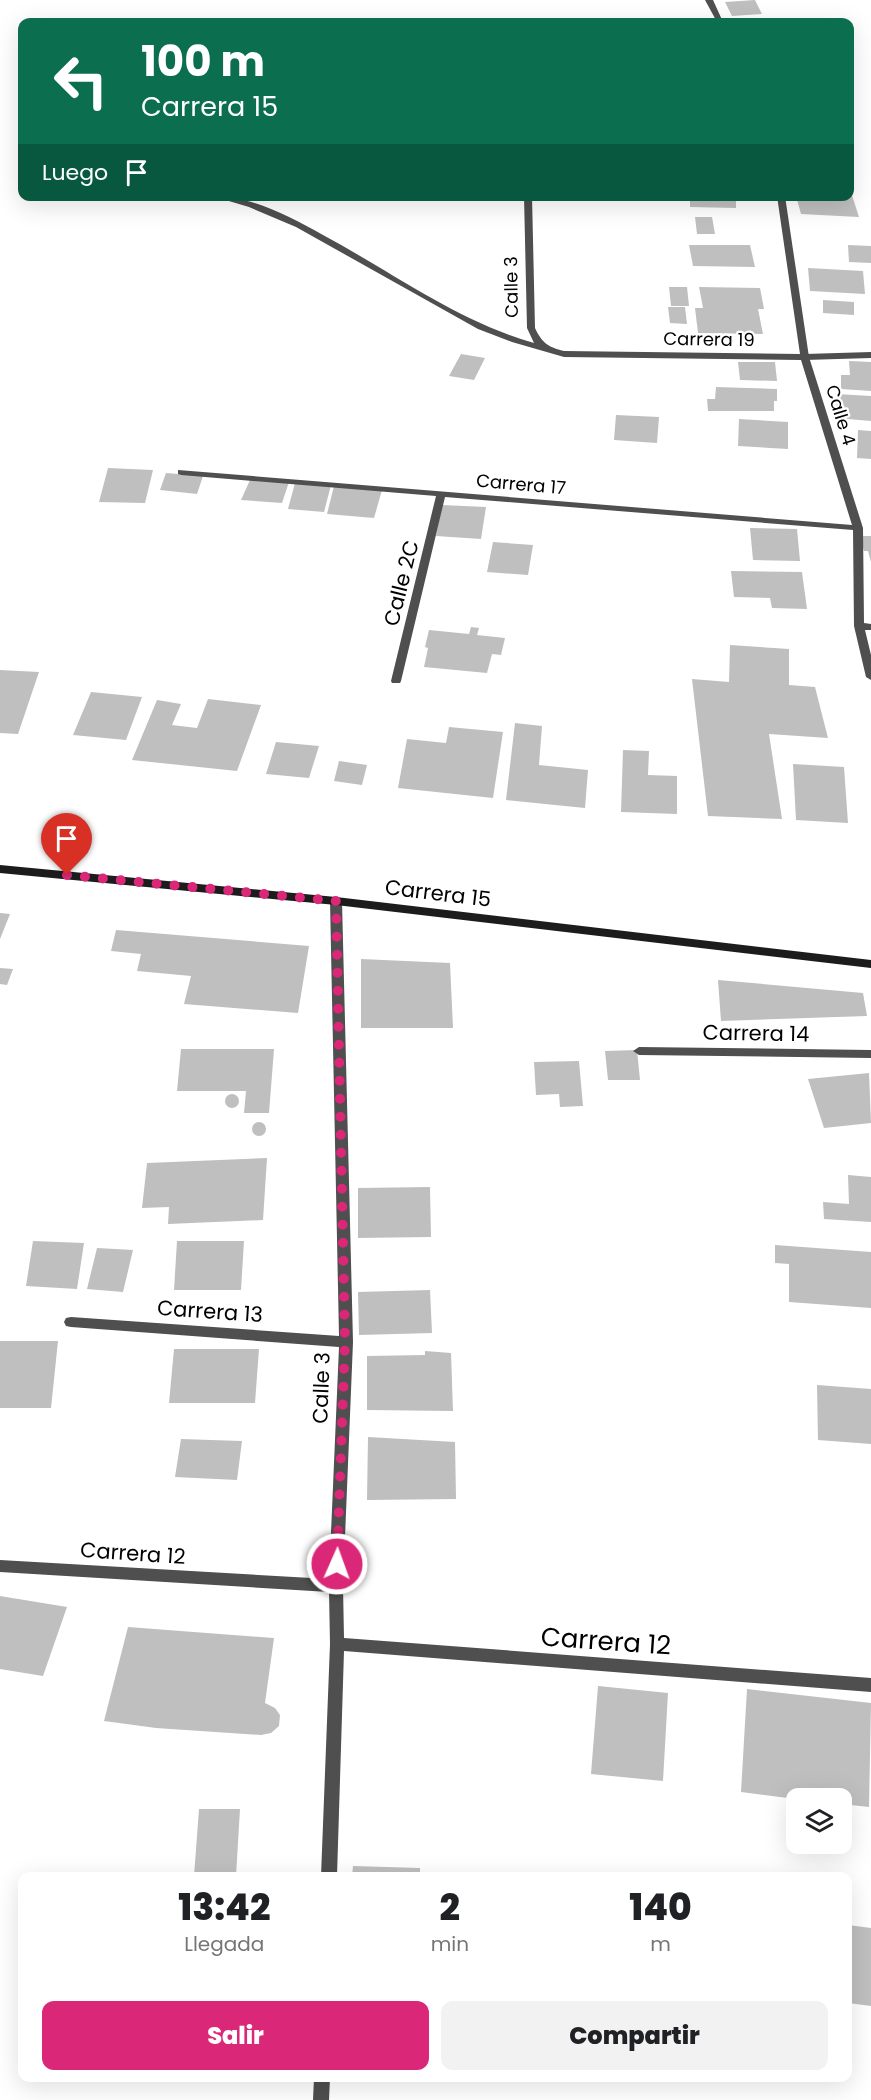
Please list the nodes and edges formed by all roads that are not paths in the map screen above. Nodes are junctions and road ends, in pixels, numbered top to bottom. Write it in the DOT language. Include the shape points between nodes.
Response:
graph roads {
  1 [pos="709,0"];
  2 [pos="718,18"];
  3 [pos="234,201"];
  4 [pos="528,201"];
  5 [pos="782,201"];
  6 [pos="546,350"];
  7 [pos="871,355"];
  8 [pos="806,357"];
  9 [pos="181,472"];
  10 [pos="441,494"];
  11 [pos="858,528"];
  12 [pos="859,626"];
  13 [pos="871,627"];
  14 [pos="871,677"];
  15 [pos="396,681"];
  16 [pos="0,869"];
  17 [pos="336,901"];
  18 [pos="871,964"];
  19 [pos="639,1051"];
  20 [pos="871,1054"];
  21 [pos="71,1322"];
  22 [pos="345,1342"];
  23 [pos="0,1566"];
  24 [pos="336,1586"];
  25 [pos="337,1644"];
  26 [pos="871,1685"];
  27 [pos="329,1872"];
  28 [pos="322,2082"];
  29 [pos="321,2100"];
  1 -- 2 [label="street"];
  3 -- 6 [label="street, Carrera 19" via="284,217 470,322 502,337"];
  4 -- 6 [label="street, Calle 3" via="531,328"];
  5 -- 8 [label="street, Calle 4"];
  6 -- 8 [label="street, Carrera 19" via="564,354"];
  7 -- 8 [label="street, Carrera 19"];
  8 -- 11 [label="street, Calle 4"];
  9 -- 10 [label="street, Carrera 17"];
  10 -- 11 [label="street, Carrera 17"];
  10 -- 15 [label="street, Calle 2C"];
  11 -- 12 [label="street, Calle 4"];
  12 -- 13 [label="street"];
  12 -- 14 [label="street, Calle 4"];
  16 -- 17 [label="street, Carrera 15"];
  17 -- 18 [label="street, Carrera 15"];
  17 -- 22 [label="street, Calle 3"];
  19 -- 20 [label="street, Carrera 14"];
  21 -- 22 [label="street, Carrera 13"];
  22 -- 24 [label="street, Calle 3"];
  23 -- 24 [label="street, Carrera 12"];
  24 -- 25 [label="street, Calle 3"];
  25 -- 26 [label="street, Carrera 12"];
  25 -- 27 [label="street, Calle 3"];
  28 -- 29 [label="street"];
}
